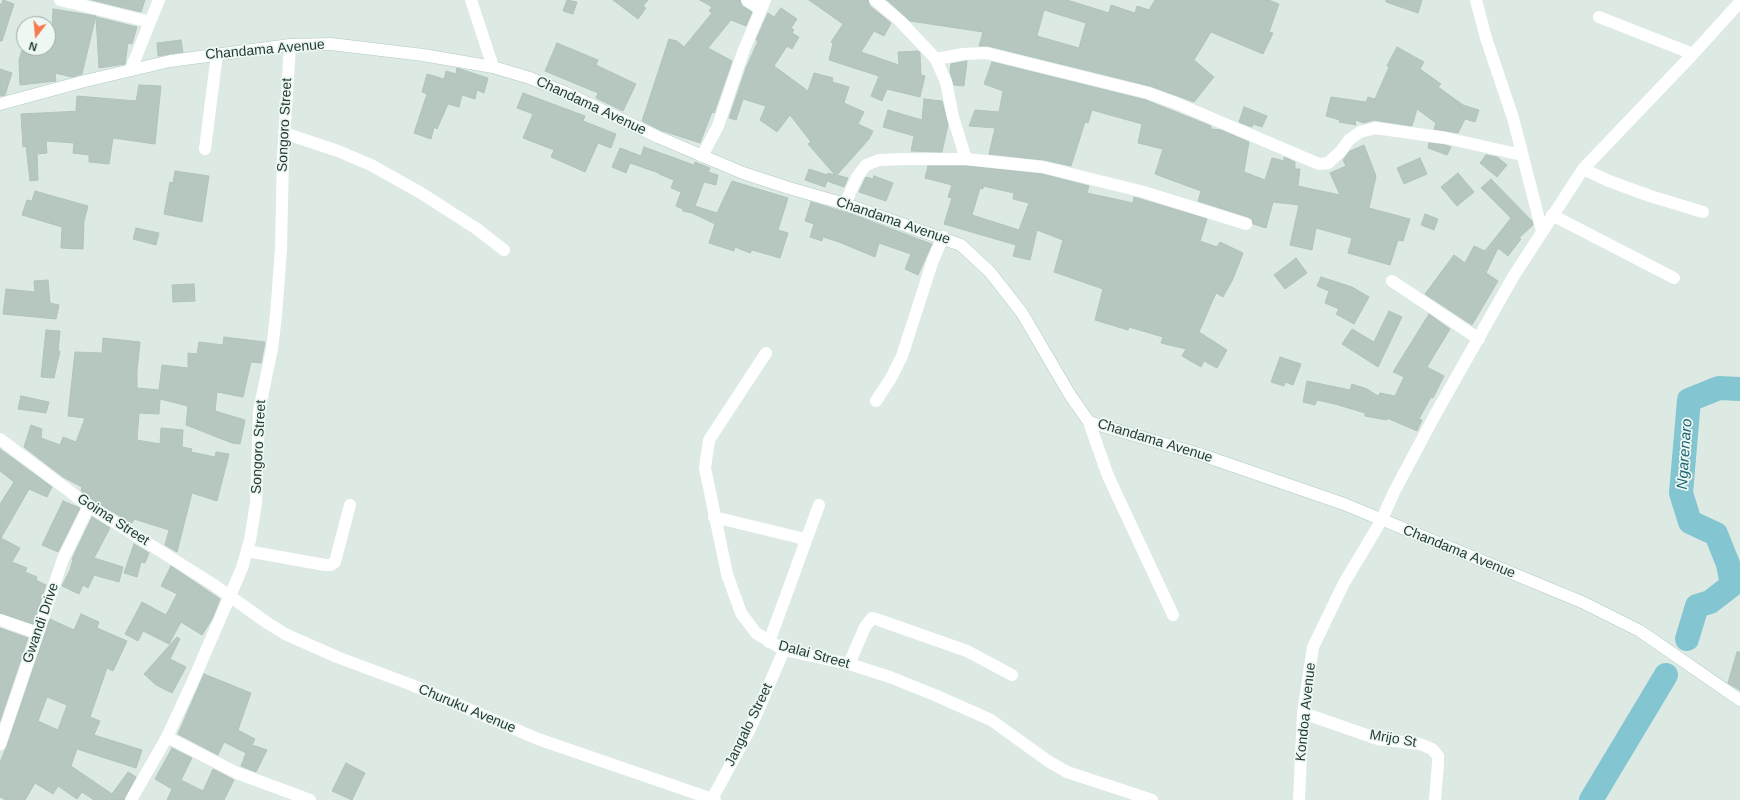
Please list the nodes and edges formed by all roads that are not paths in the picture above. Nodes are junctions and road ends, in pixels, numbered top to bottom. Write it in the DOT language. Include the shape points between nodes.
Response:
graph roads {
  1 [pos="60,0"];
  2 [pos="159,0"];
  3 [pos="471,0"];
  4 [pos="747,0"];
  5 [pos="876,0"];
  6 [pos="1476,0"];
  7 [pos="1740,2"];
  8 [pos="763,4"];
  9 [pos="1599,17"];
  10 [pos="150,22"];
  11 [pos="290,45"];
  12 [pos="217,54"];
  13 [pos="1694,54"];
  14 [pos="936,59"];
  15 [pos="493,67"];
  16 [pos="131,69"];
  17 [pos="0,104"];
  18 [pos="284,133"];
  19 [pos="205,149"];
  20 [pos="1522,155"];
  21 [pos="702,156"];
  22 [pos="966,159"];
  23 [pos="1583,169"];
  24 [pos="845,204"];
  25 [pos="1703,212"];
  26 [pos="1552,215"];
  27 [pos="1246,224"];
  28 [pos="1542,231"];
  29 [pos="943,237"];
  30 [pos="504,250"];
  31 [pos="1674,278"];
  32 [pos="1392,281"];
  33 [pos="1479,339"];
  34 [pos="766,354"];
  35 [pos="876,401"];
  36 [pos="1089,422"];
  37 [pos="0,439"];
  38 [pos="350,505"];
  39 [pos="819,505"];
  40 [pos="89,506"];
  41 [pos="714,516"];
  42 [pos="1382,521"];
  43 [pos="805,539"];
  44 [pos="247,550"];
  45 [pos="229,596"];
  46 [pos="1173,615"];
  47 [pos="0,620"];
  48 [pos="37,633"];
  49 [pos="769,642"];
  50 [pos="784,650"];
  51 [pos="849,664"];
  52 [pos="1012,675"];
  53 [pos="1740,700"];
  54 [pos="1303,713"];
  55 [pos="167,737"];
  56 [pos="0,744"];
  57 [pos="135,799"];
  58 [pos="310,800"];
  59 [pos="713,800"];
  60 [pos="1152,800"];
  61 [pos="1299,800"];
  62 [pos="1435,800"];
  1 -- 10 [label="street"];
  2 -- 10 [label="street"];
  3 -- 15 [label="street"];
  4 -- 8 [label="street"];
  5 -- 14 [label="street"];
  6 -- 20 [label="street"];
  7 -- 13 [label="street, Kondoa Avenue"];
  8 -- 21 [label="street" via="743,52 718,126"];
  9 -- 13 [label="street"];
  10 -- 16 [label="street"];
  11 -- 12 [label="street, Chandama Avenue"];
  11 -- 15 [label="street, Chandama Avenue" via="332,44"];
  11 -- 18 [label="street, Songoro Street"];
  12 -- 16 [label="street, Chandama Avenue"];
  12 -- 19 [label="street"];
  13 -- 23 [label="street, Kondoa Avenue"];
  14 -- 20 [label="street" via="963,54 986,54 1148,93 1319,164 1328,163 1360,132 1375,128 1446,138"];
  14 -- 22 [label="street" via="946,82 953,117"];
  15 -- 21 [label="street, Chandama Avenue" via="530,78 566,93"];
  16 -- 17 [label="street, Chandama Avenue"];
  18 -- 30 [label="street" via="371,165 421,193 477,229"];
  18 -- 44 [label="street, Songoro Street" via="281,249 275,329 259,411 256,503"];
  20 -- 28 [label="street"];
  21 -- 24 [label="street, Chandama Avenue" via="769,182"];
  22 -- 24 [label="street" via="879,160 866,165 857,177"];
  22 -- 27 [label="street" via="1043,166 1144,192"];
  23 -- 25 [label="street" via="1650,196"];
  23 -- 26 [label="street, Kondoa Avenue"];
  24 -- 29 [label="street, Chandama Avenue"];
  26 -- 28 [label="street, Kondoa Avenue"];
  26 -- 31 [label="street"];
  28 -- 33 [label="street, Kondoa Avenue"];
  29 -- 35 [label="street" via="902,356"];
  29 -- 36 [label="street, Chandama Avenue" via="961,244 1006,291"];
  32 -- 33 [label="street"];
  33 -- 42 [label="street, Kondoa Avenue" via="1411,460"];
  34 -- 41 [label="street, Dalai Street" via="709,440 704,468"];
  36 -- 42 [label="street, Chandama Avenue" via="1200,454 1344,504"];
  36 -- 46 [label="street" via="1108,476"];
  37 -- 40 [label="street, Goima Street"];
  38 -- 44 [label="street" via="335,562 331,565"];
  39 -- 43 [label="street"];
  40 -- 45 [label="street, Goima Street"];
  40 -- 48 [label="street, Gwandi Drive" via="63,559"];
  41 -- 43 [label="street"];
  41 -- 49 [label="street, Dalai Street" via="727,574 741,613 756,633"];
  42 -- 53 [label="street, Chandama Avenue" via="1582,602 1640,631"];
  42 -- 54 [label="street, Kondoa Avenue" via="1344,583 1313,646"];
  43 -- 49 [label="street"];
  44 -- 45 [label="street, Songoro Street"];
  45 -- 55 [label="street, Songoro Street"];
  45 -- 59 [label="street, Churuku Avenue" via="286,634 337,657 412,685 538,739"];
  47 -- 48 [label="street"];
  48 -- 56 [label="street, Gwandi Drive"];
  49 -- 50 [label="street, Dalai Street"];
  50 -- 51 [label="street, Dalai Street"];
  50 -- 59 [label="street, Jangalo Street" via="750,729"];
  51 -- 52 [label="street" via="865,627 872,618 876,618 967,651"];
  51 -- 60 [label="street, Dalai Street" via="890,677 991,720 1048,761 1068,772"];
  54 -- 61 [label="street, Kondoa Avenue"];
  54 -- 62 [label="street, Mrijo St" via="1378,739 1420,744 1432,749 1438,756"];
  55 -- 57 [label="street, Songoro Street"];
  55 -- 58 [label="street" via="237,773"];
}
